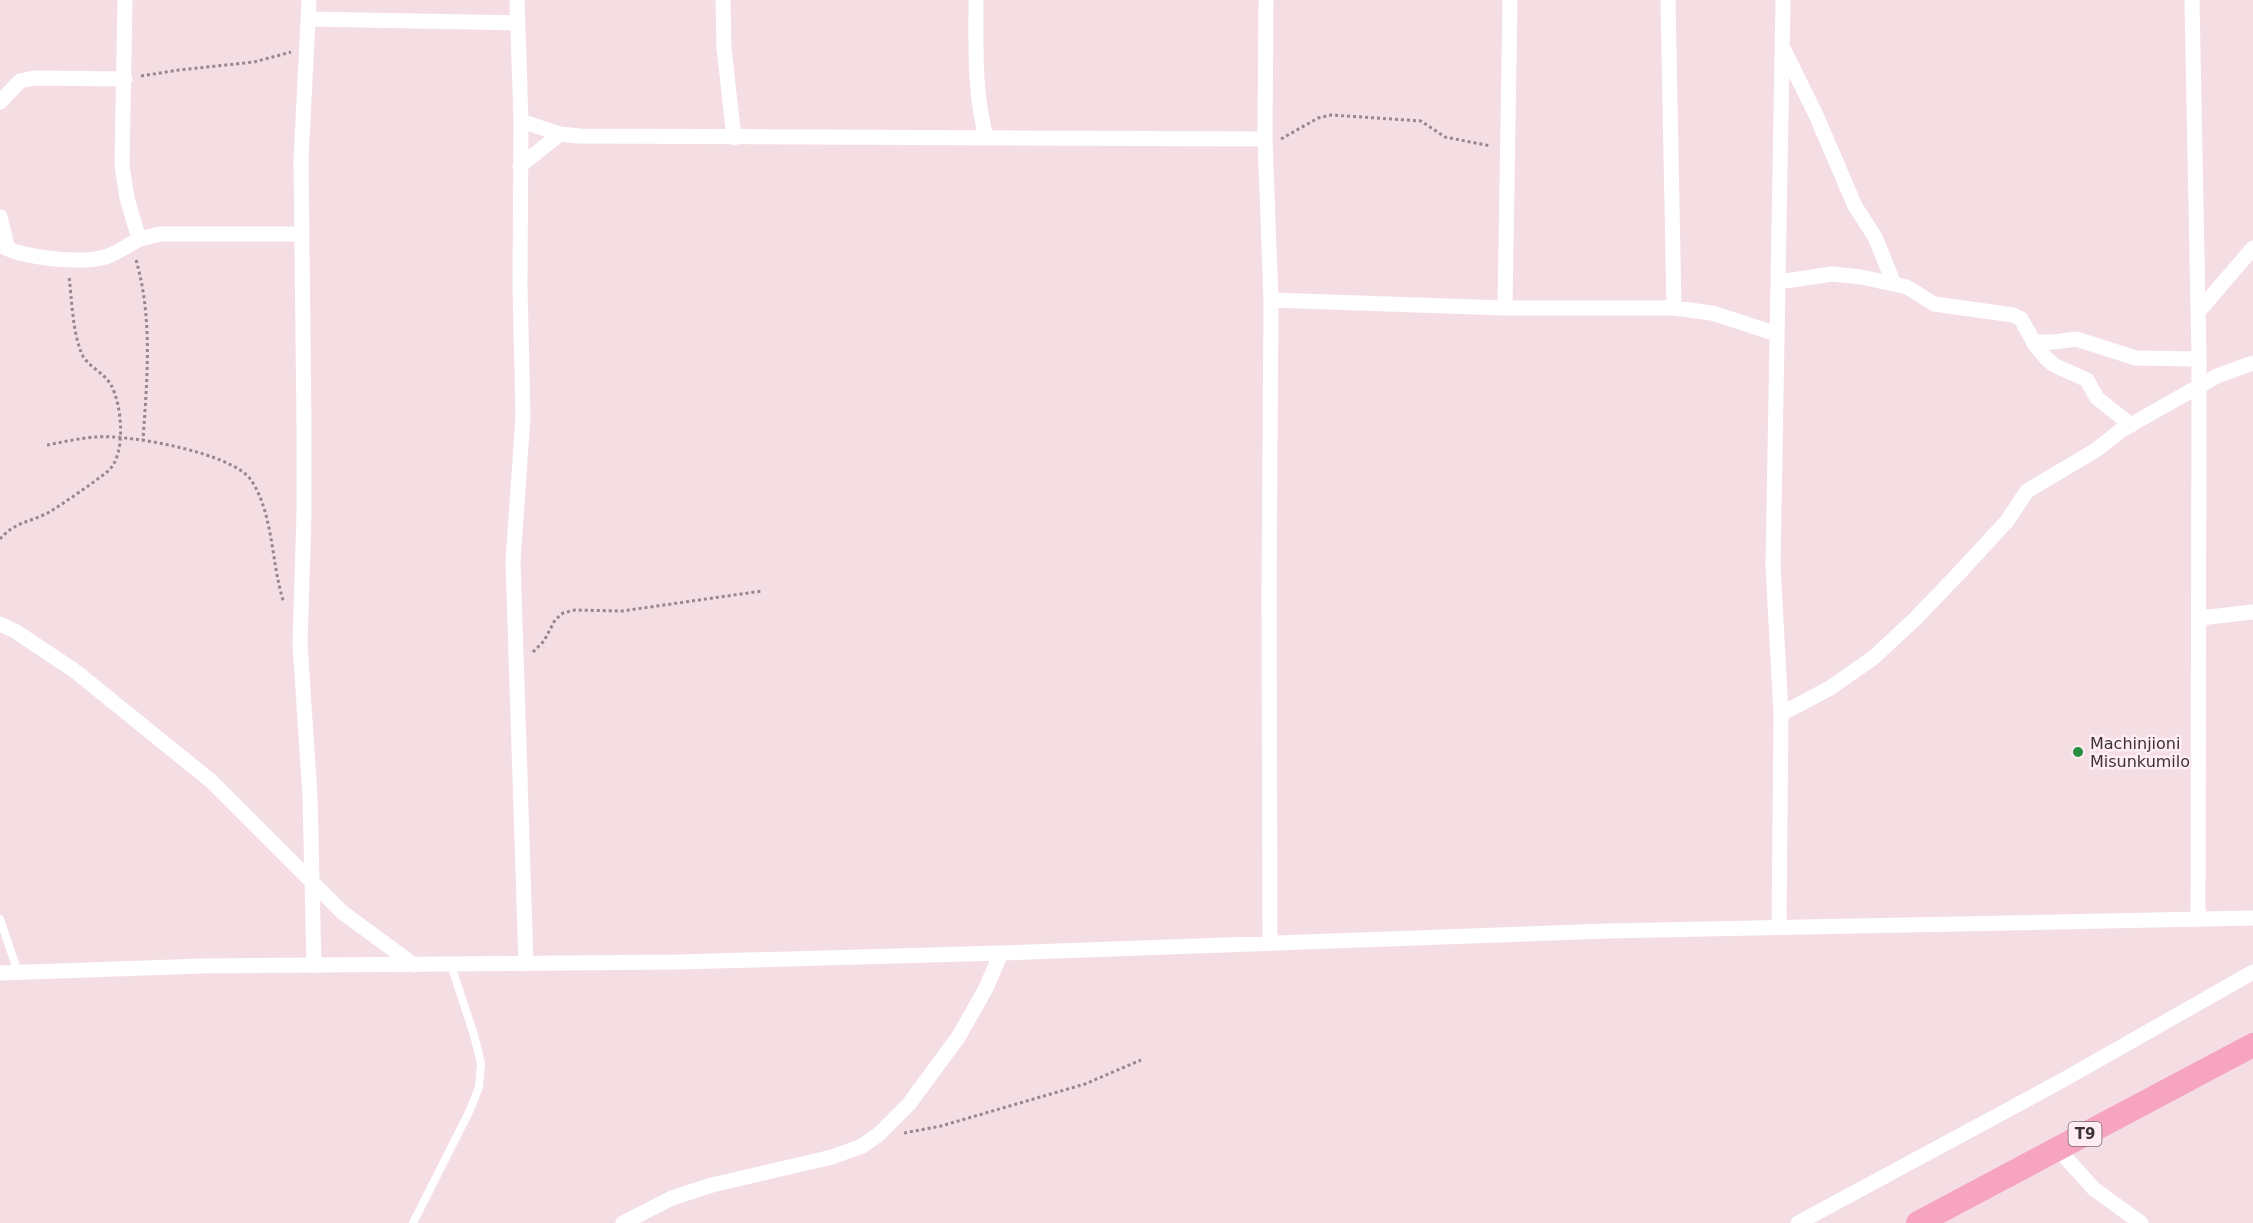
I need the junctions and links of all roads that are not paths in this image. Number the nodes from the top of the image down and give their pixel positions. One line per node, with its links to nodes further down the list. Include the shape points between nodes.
1 (125, 0): 14 (street)
2 (309, 0): 11 (street)
3 (517, 0): 12 (street)
4 (723, 0): 19 (street)
5 (976, 0): 18 (street, via 979,112)
6 (1266, 0): 20 (street)
7 (1510, 0): 30 (street)
8 (1668, 0): 31 (street)
9 (1783, 0): 13 (street)
10 (2192, 0): 32 (street)
11 (309, 19): 12 (street); 23 (street, via 301,160)
12 (518, 23): 16 (street)
13 (1782, 45): 27 (street); 28 (street)
14 (124, 79): 15 (street, via 34,78 20,81); 24 (street, via 122,165)
15 (0, 102)
16 (521, 121): 17 (street); 21 (street)
17 (560, 134): 19 (street); 21 (street)
18 (986, 137): 19 (street); 20 (street)
19 (734, 138)
20 (1265, 143): 29 (street)
21 (520, 166): 50 (street, via 523,417 513,561)
22 (0, 217): 25 (street)
23 (302, 234): 24 (street, via 160,234); 43 (street, via 304,514 300,644)
24 (136, 242): 25 (street, via 102,258 45,258)
25 (4, 247)
26 (2253, 248): 32 (street)
27 (1778, 282): 28 (street, via 1832,274); 33 (street)
28 (1894, 284): 34 (street, via 1907,287 1934,304 2013,315 2021,320)
29 (1271, 300): 30 (street); 48 (street)
30 (1505, 308): 31 (street)
31 (1674, 308): 33 (street, via 1712,313)
32 (2198, 312): 35 (street)
33 (1777, 334): 42 (street, via 1773,566)
34 (2033, 342): 35 (street, via 2076,339 2136,358); 38 (street, via 2054,365 2087,380 2097,398)
35 (2199, 359): 37 (street)
36 (2253, 363): 37 (street, via 2217,376)
37 (2199, 388): 38 (street); 40 (street)
38 (2131, 425): 42 (street, via 2027,491 2007,521 1961,571 1873,658 1830,688)
39 (2253, 612): 40 (street)
40 (2200, 618): 46 (street)
41 (0, 624): 43 (street, via 75,671 211,781)
42 (1781, 714): 47 (street)
43 (312, 882): 51 (street, via 342,912); 53 (street)
44 (2253, 918): 46 (street)
45 (0, 919): 54 (lane)
46 (2198, 920): 47 (street)
47 (1779, 927): 48 (street)
48 (1270, 943): 49 (street)
49 (1001, 953): 50 (street); 60 (street, via 959,1036 909,1104 879,1134 862,1146 832,1157 759,1172 672,1198)
50 (526, 964): 52 (street)
51 (414, 965): 52 (street); 53 (street)
52 (451, 965): 59 (lane, via 481,1063 479,1087)
53 (314, 966): 54 (street)
54 (18, 972): 56 (street)
55 (2253, 972): 61 (street)
56 (0, 973)
57 (2253, 1045): 58 (highway, T9)
58 (2058, 1149): 62 (highway, T9); 63 (street, via 2094,1190)
59 (413, 1223)
60 (623, 1223)
61 (1798, 1223)
62 (1918, 1223)
63 (2141, 1223)

